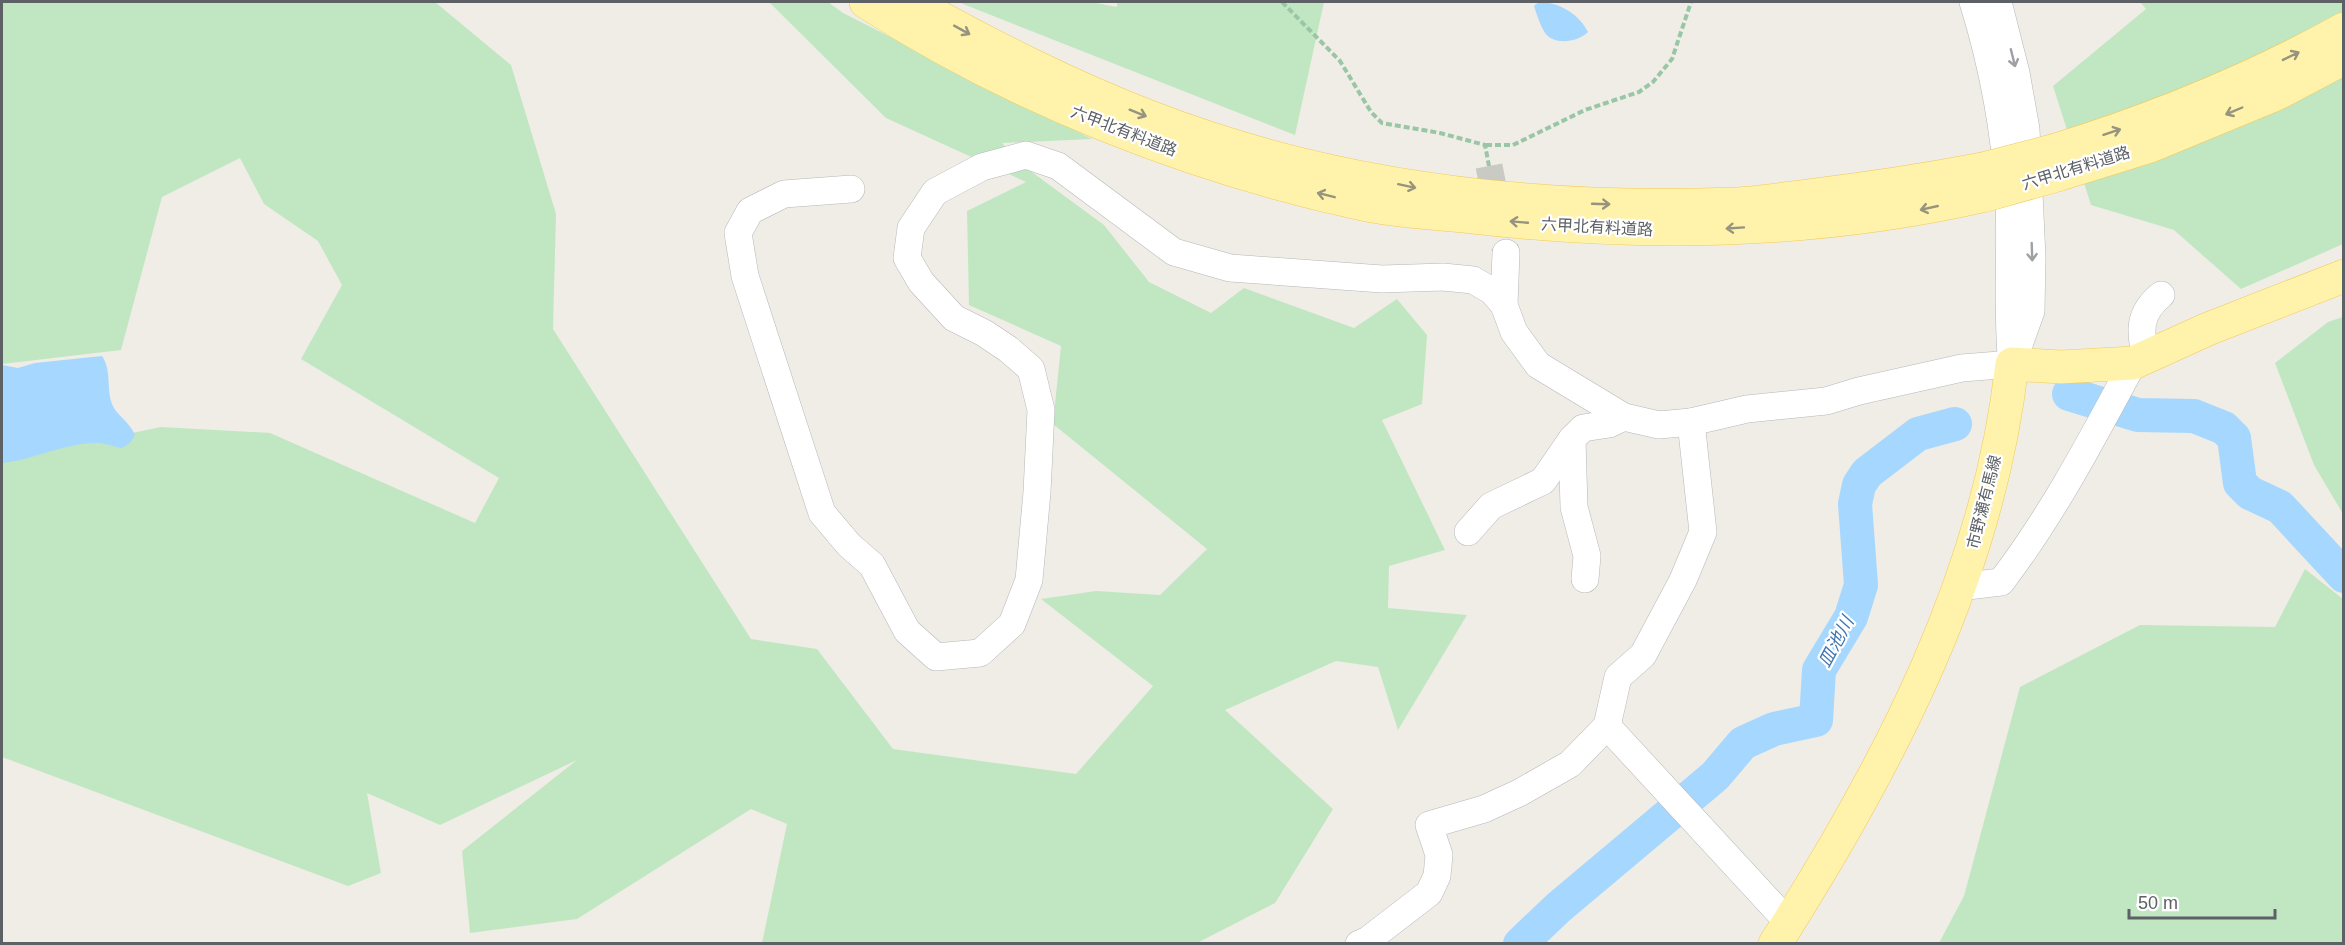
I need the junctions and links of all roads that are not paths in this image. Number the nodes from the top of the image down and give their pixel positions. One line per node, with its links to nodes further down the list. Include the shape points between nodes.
1 (866, 2): 8 (main road, 六甲北有料道路, one-way to 1, via 1916,211 1718,230 1628,231 1365,205 1248,175 1063,107 921,37)
2 (911, 2): 8 (main road, 六甲北有料道路, one-way to 8, via 998,49 1155,120 1288,161 1426,189 1566,203 1737,204 1914,183)
3 (1973, 2): 15 (street, via 1996,87 2003,134)
4 (1998, 2): 15 (street, one-way to 15, via 2026,129 2032,257 2031,311)
5 (2343, 29): 7 (main road, 六甲北有料道路, one-way to 5, via 2206,97)
6 (2343, 58): 7 (main road, 六甲北有料道路, one-way to 7, via 2276,94 2150,146)
7 (2057, 162): 8 (main road, 六甲北有料道路, bridge)
8 (1984, 182)
9 (851, 189): 13 (street, via 784,194 750,211 738,233 745,276 822,513 872,565 907,631 936,657 980,653 1012,624 1029,580 1041,410 1031,369 1000,344 954,318 921,282 907,258 911,228 935,192 982,167 1026,155 1058,166 1174,252 1230,268 1382,279 1473,280)
10 (1506, 253): 13 (street)
11 (2343, 276): 14 (main road)
12 (2161, 295): 14 (street, via 2148,306 2141,321)
13 (1504, 304): 16 (street, via 1514,332 1538,365)
14 (2139, 360): 15 (main road, via 2061,367); 21 (street, via 2067,486 2001,582)
15 (2012, 364): 17 (street, via 1962,368 1826,401 1748,409); 21 (main road, 市野瀬有馬線, via 2004,420 1976,539)
16 (1624, 417): 17 (street, via 1659,425); 18 (street, via 1582,428)
17 (1691, 422): 22 (street, via 1703,532 1683,580 1643,655 1618,677)
18 (1572, 439): 19 (street, via 1543,481 1491,506); 20 (street, via 1574,507 1587,556)
19 (1468, 532)
20 (1585, 579)
21 (1959, 587): 23 (main road, 市野瀬有馬線, via 1919,691 1892,744)
22 (1607, 726): 23 (street); 24 (street, via 1570,764 1519,793 1484,809 1429,825 1439,855 1437,876 1429,893)
23 (1781, 933)
24 (1359, 944)

